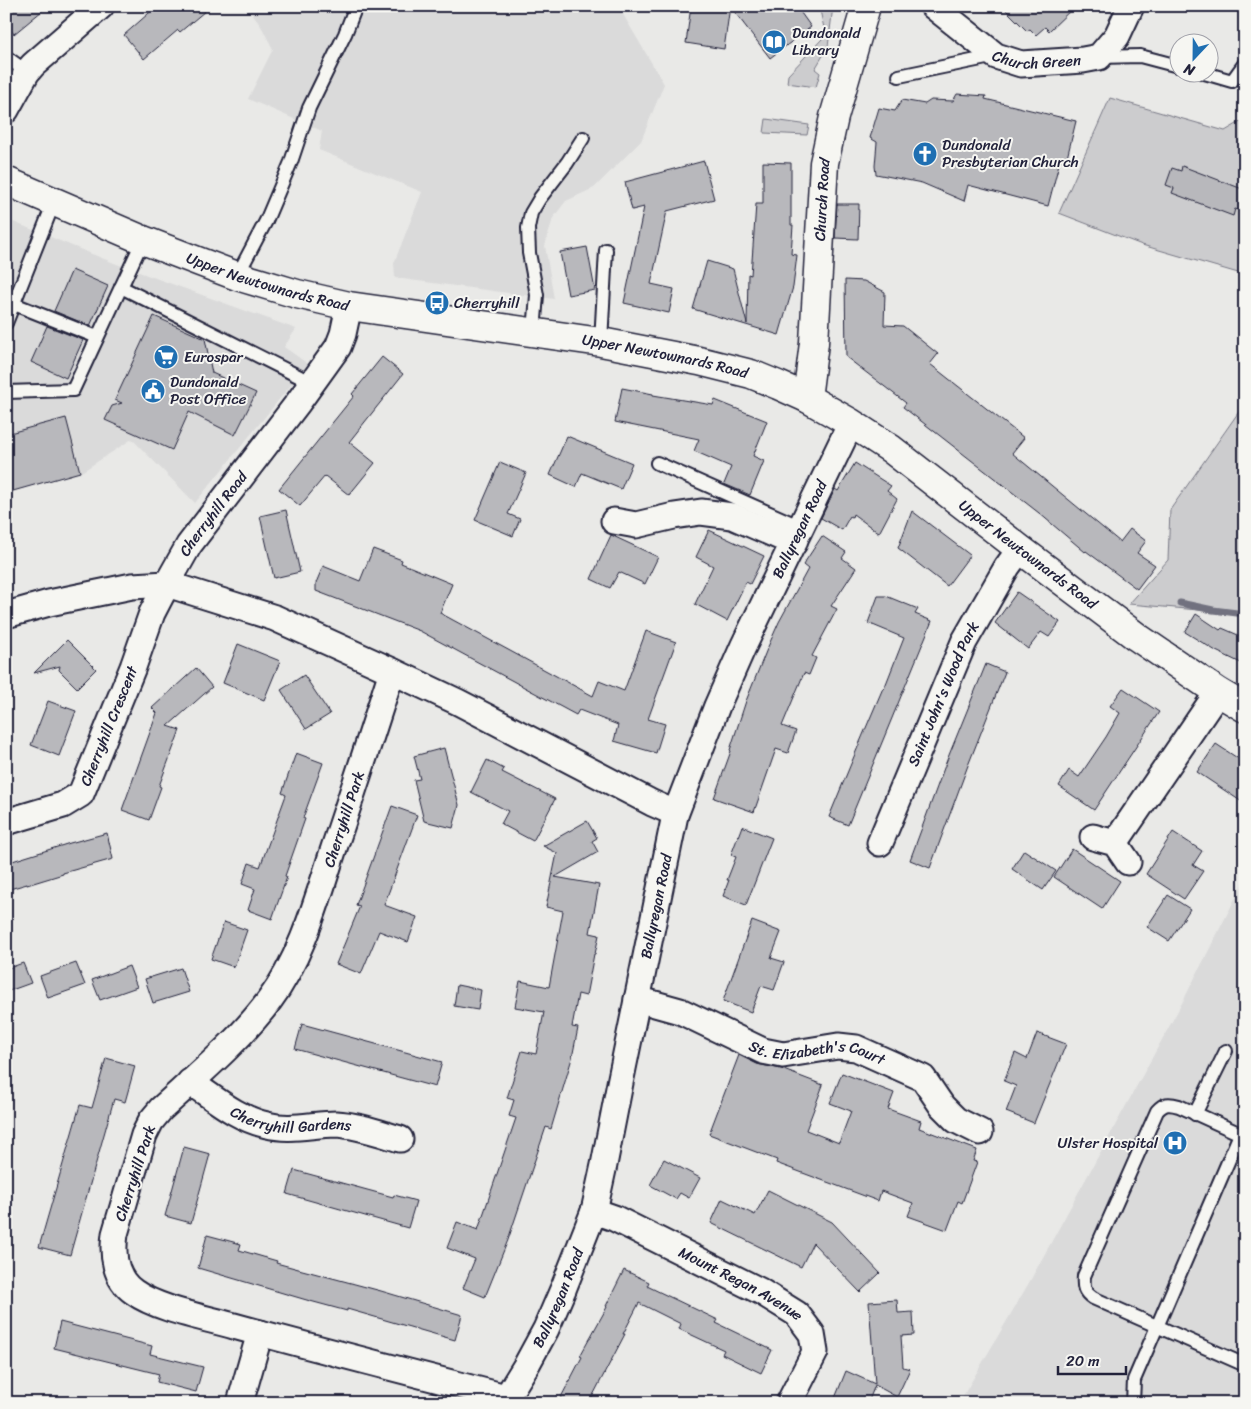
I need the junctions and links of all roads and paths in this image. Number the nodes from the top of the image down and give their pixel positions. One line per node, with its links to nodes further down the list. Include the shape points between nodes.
1 (101, 6): 11 (street)
2 (356, 6): 20 (lane, via 309,108 266,221)
3 (866, 6): 30 (main road, Church Road, via 824,163 814,343)
4 (933, 6): 6 (street, Church Green)
5 (1131, 6): 8 (street, Church Green, via 1117,36)
6 (996, 56): 8 (street, Church Green, via 1021,64); 12 (lane)
7 (6, 57): 11 (lane)
8 (1099, 57): 9 (lane, via 1140,56)
9 (1168, 63)
10 (1245, 63): 13 (lane, via 1232,81)
11 (27, 72): 14 (street)
12 (899, 76)
13 (1218, 77)
14 (6, 110)
15 (583, 138): 25 (lane, via 531,213 528,228 537,295)
16 (6, 181): 17 (main road, Upper Newtownards Road)
17 (54, 202): 18 (main road, Upper Newtownards Road); 22 (lane)
18 (143, 240): 20 (main road, Upper Newtownards Road); 21 (lane)
19 (606, 250): 27 (lane)
20 (237, 276): 23 (main road, Upper Newtownards Road)
21 (121, 286): 26 (lane); 28 (lane)
22 (14, 304): 24 (lane); 26 (lane)
23 (349, 306): 25 (main road, Upper Newtownards Road); 28 (street, Cherryhill Road, via 338,347)
24 (6, 323)
25 (534, 332): 27 (main road, Upper Newtownards Road)
26 (97, 337): 29 (lane, via 72,390)
27 (601, 342): 30 (main road, Upper Newtownards Road, via 738,370)
28 (312, 383): 36 (street, Cherryhill Road, via 189,545)
29 (6, 392)
30 (807, 398): 31 (main road, Upper Newtownards Road)
31 (851, 423): 34 (street, Ballyregan Road); 35 (main road, Upper Newtownards Road, via 902,457)
32 (657, 463): 34 (lane)
33 (614, 521): 34 (street, via 636,525 701,512 732,516)
34 (797, 535): 41 (street, Ballyregan Road, via 717,706)
35 (1020, 550): 39 (main road, Upper Newtownards Road); 43 (street, Saint John's Wood Park, via 964,642)
36 (167, 584): 37 (street, via 123,588); 38 (street, via 275,618); 42 (street, Cherryhill Crescent, via 152,613 81,794 63,805)
37 (6, 615)
38 (392, 671): 41 (street); 47 (street, Cherryhill Park, via 318,897 287,973 245,1029)
39 (1218, 692): 40 (main road, Upper Newtownards Road); 44 (street)
40 (1245, 708)
41 (676, 815): 45 (street, Ballyregan Road)
42 (6, 822)
43 (880, 843)
44 (1112, 847)
45 (638, 999): 49 (street, St. Elizabeth's Court, via 680,1011 763,1051 783,1055 838,1046 856,1048 923,1078 956,1120); 52 (street, Ballyregan Road)
46 (1226, 1050): 48 (lane)
47 (190, 1082): 51 (street, Cherryhill Gardens, via 245,1118 267,1125 288,1128 337,1124); 54 (street, Cherryhill Park, via 161,1109 144,1135 115,1234 116,1266 122,1280 133,1292 150,1301)
48 (1195, 1114): 50 (lane); 53 (lane, via 1169,1103 1157,1111 1084,1276 1083,1286 1093,1298)
49 (980, 1132)
50 (1243, 1135): 53 (lane)
51 (400, 1139)
52 (594, 1211): 56 (street, Ballyregan Road, via 546,1329); 58 (street, Mount Regan Avenue, via 760,1291 797,1314 812,1334 814,1352)
53 (1157, 1327): 55 (lane); 59 (lane, via 1134,1380)
54 (260, 1333): 56 (street, Cherryhill Park); 57 (street)
55 (1245, 1365)
56 (505, 1400)
57 (240, 1403)
58 (789, 1403)
59 (1133, 1403)

